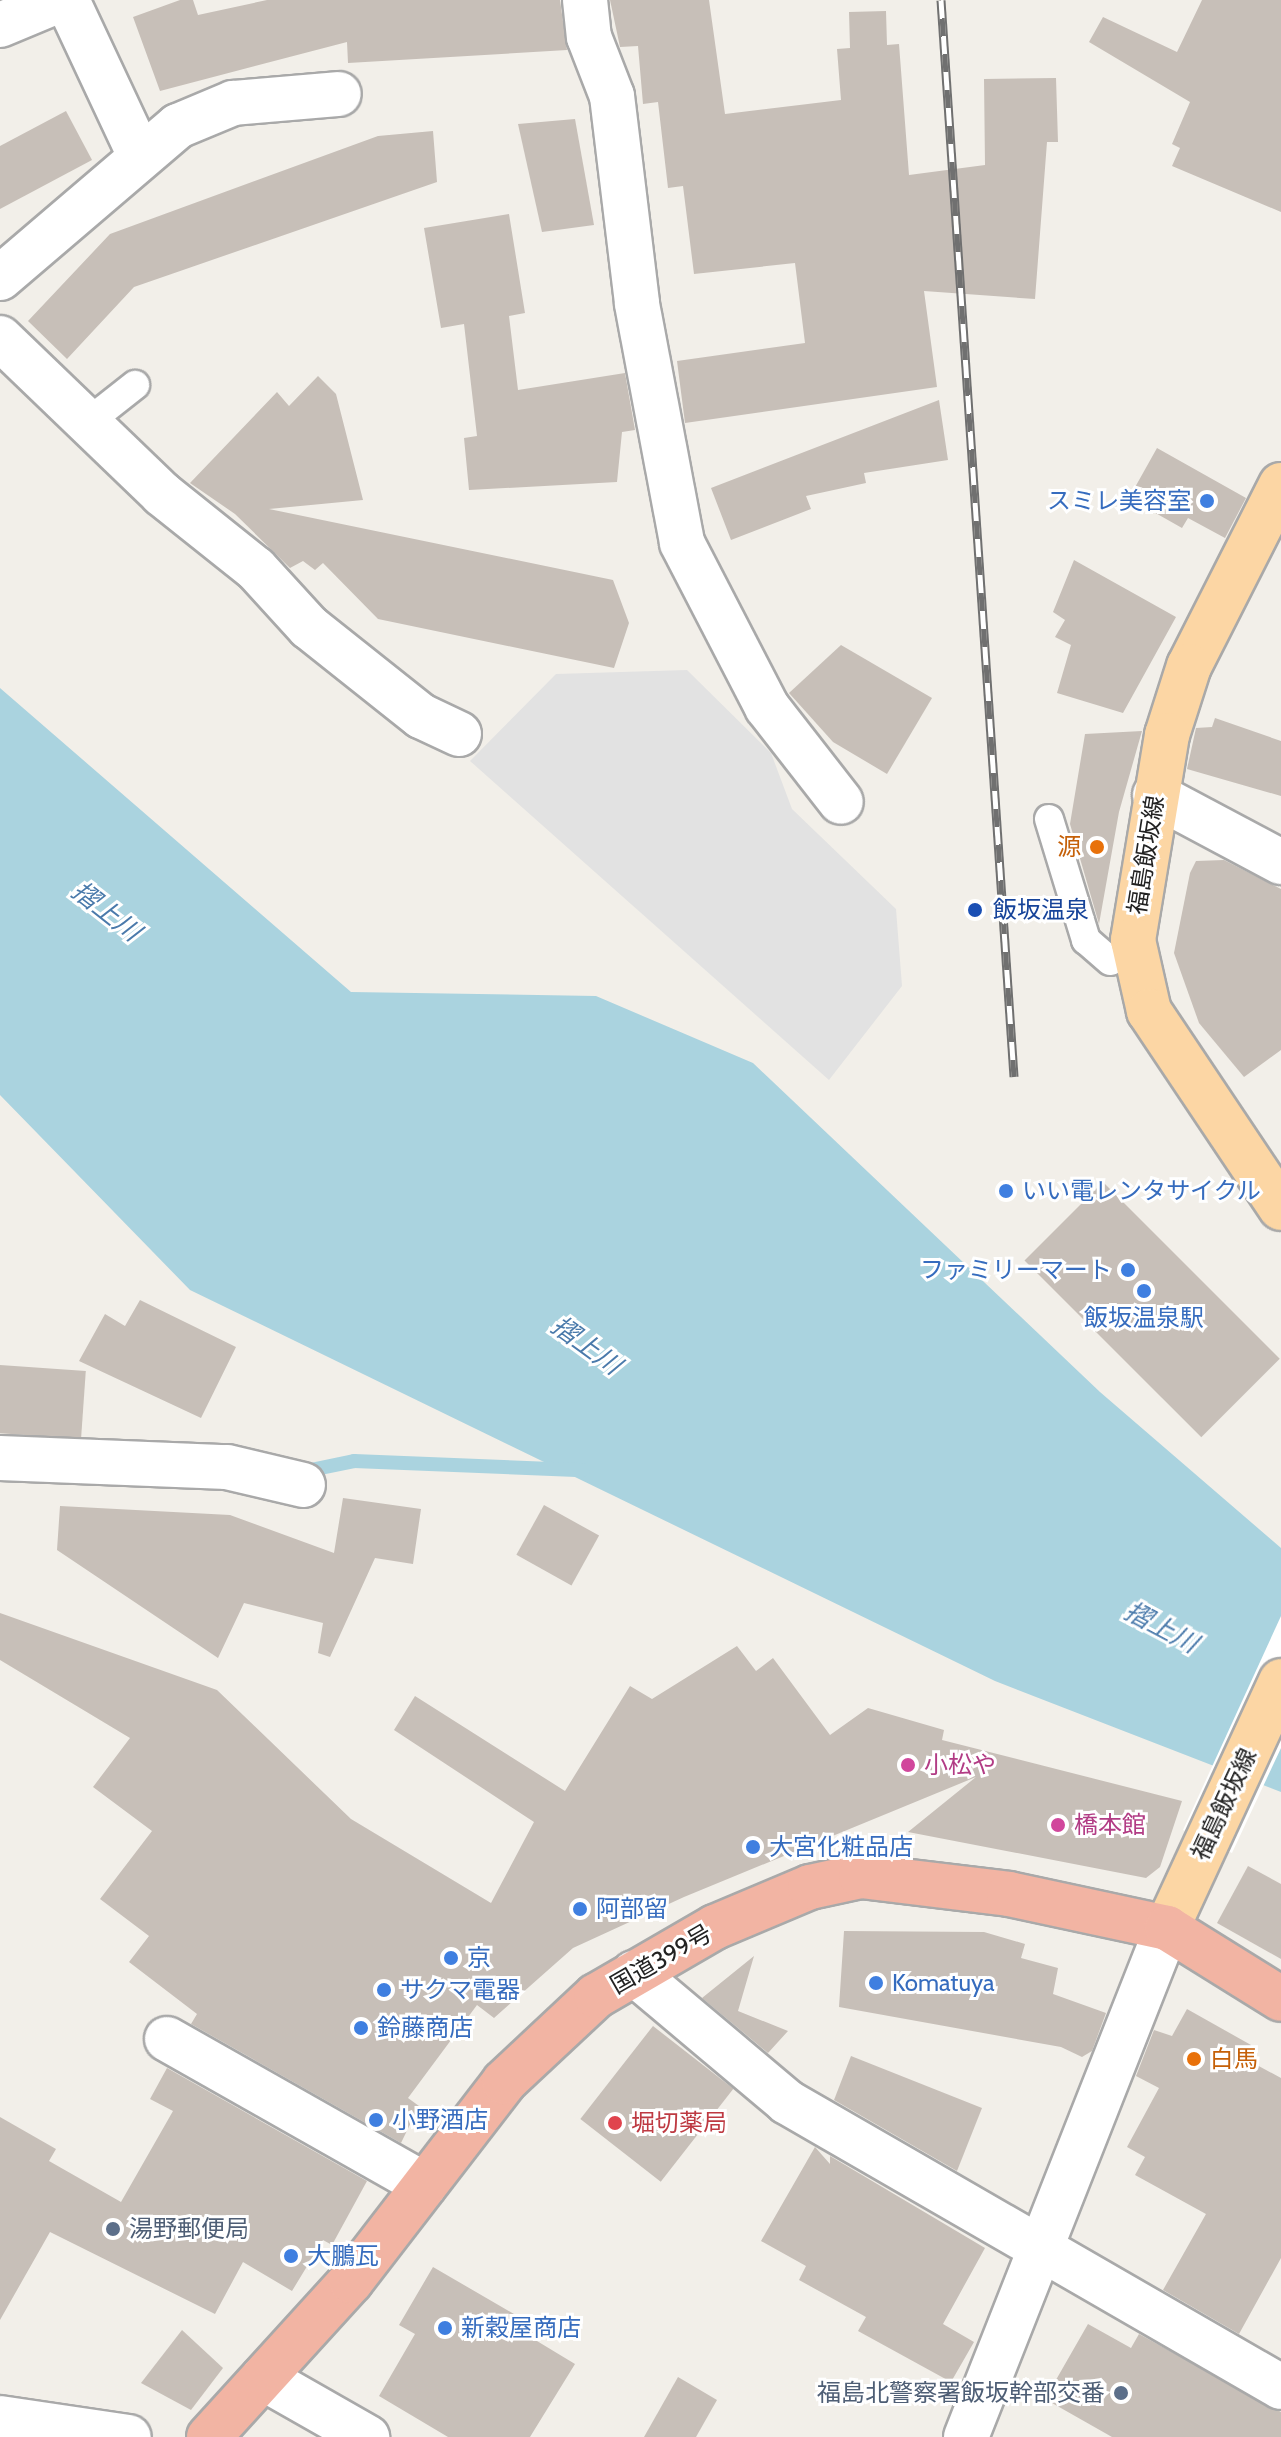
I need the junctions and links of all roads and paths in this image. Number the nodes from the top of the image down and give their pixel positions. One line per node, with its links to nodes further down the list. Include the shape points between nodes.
1 (60, 0): 4 (street)
2 (67, 0): 6 (street)
3 (585, 0): 14 (street, via 589,37 612,96 637,304 682,543 767,707)
4 (0, 25)
5 (339, 94): 6 (street, via 233,103 178,126)
6 (140, 156): 7 (street)
7 (0, 278)
8 (0, 338): 10 (street)
9 (135, 385): 10 (lane)
10 (88, 422): 12 (street, via 256,569 309,627 421,716)
11 (1281, 485): 13 (main road, 福島飯坂線, via 1189,666)
12 (459, 734)
13 (1155, 795): 16 (street); 18 (main road, 福島飯坂線, via 1135,915 1139,987 1187,1077)
14 (841, 802)
15 (1049, 819): 17 (lane, via 1086,940)
16 (1281, 862)
17 (1110, 961)
18 (1281, 1208)
19 (0, 1458): 20 (street, via 227,1467)
20 (303, 1485)
21 (1281, 1681): 22 (main road, 福島飯坂線)
22 (1167, 1928): 23 (highway, 国道399号, via 1009,1894 861,1876 810,1887 715,1927); 24 (highway, 国道399号); 27 (street)
23 (634, 1973): 26 (highway, 国道399号, via 596,1996 504,2082); 27 (street, via 787,2102)
24 (1281, 1999)
25 (167, 2039): 26 (street)
26 (425, 2185): 28 (highway, 国道399号)
27 (1038, 2248): 29 (street); 35 (street)
28 (263, 2378): 33 (highway, 国道399号); 34 (street)
29 (1281, 2387)
30 (0, 2389): 31 (street)
31 (15, 2420): 32 (street)
32 (129, 2437)
33 (209, 2437)
34 (367, 2437)
35 (966, 2437)

